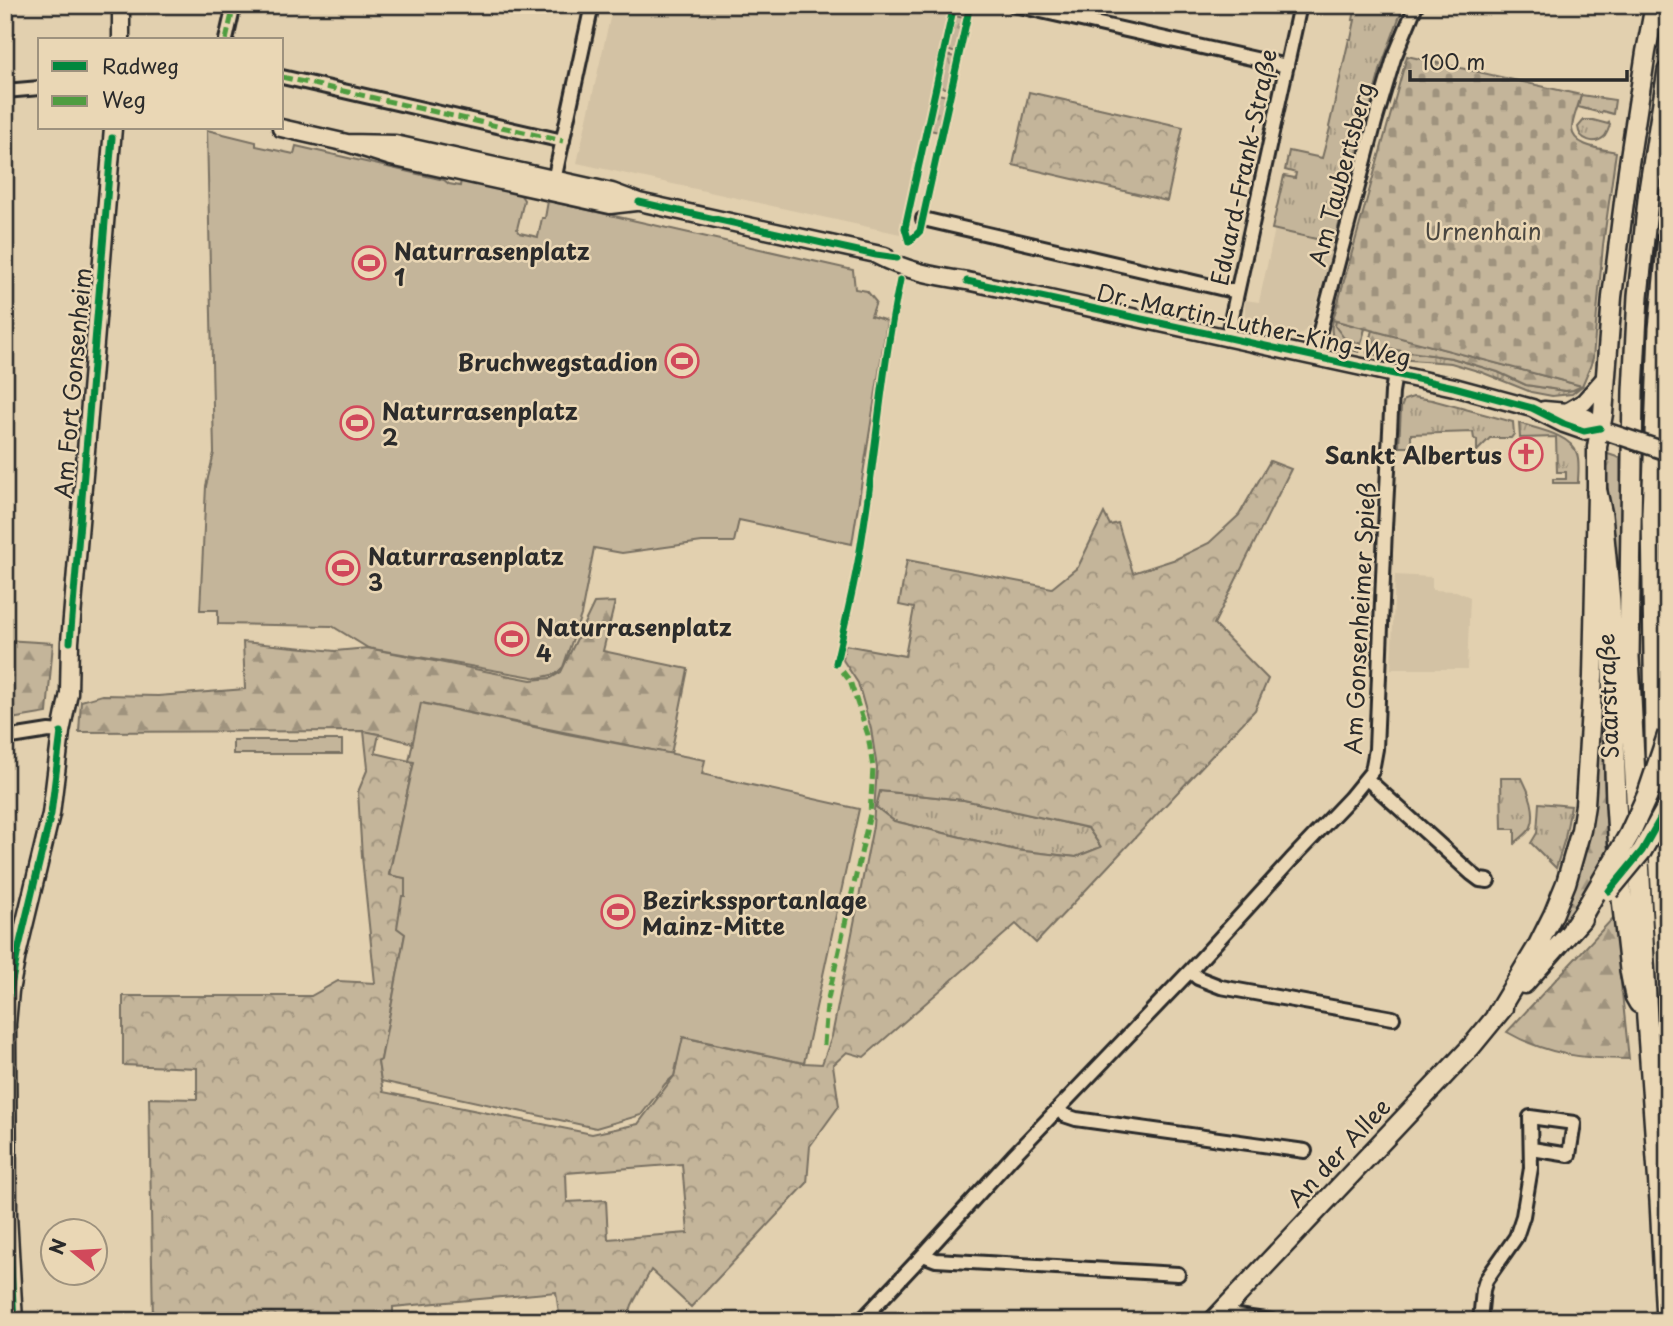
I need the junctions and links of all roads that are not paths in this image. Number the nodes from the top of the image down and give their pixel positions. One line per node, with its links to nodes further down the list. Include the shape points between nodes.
1 (121, 5): 8 (street)
2 (234, 5): 9 (street)
3 (592, 5): 17 (street)
4 (1014, 5): 10 (street)
5 (1300, 5): 10 (street, Eduard-Frank-Straße)
6 (1416, 5): 23 (street, Am Taubertsberg, via 1394,58)
7 (1655, 5): 25 (main road, via 1628,170)
8 (121, 38)
9 (226, 38)
10 (1287, 65): 21 (street, Eduard-Frank-Straße)
11 (1668, 71): 44 (highway, Saarstraße, via 1649,190 1632,405 1629,657)
12 (284, 77): 17 (street)
13 (38, 89): 14 (street)
14 (5, 91)
15 (284, 129): 18 (street, Dr.-Martin-Luther-King-Weg, via 347,143 395,144 443,153)
16 (113, 130): 33 (street, Am Fort Gonsenheim, via 69,693)
17 (563, 141): 18 (street)
18 (553, 186): 22 (street, Dr.-Martin-Luther-King-Weg, via 612,192 639,202 905,259 967,281)
19 (923, 219): 21 (street, Dr.-Martin-Luther-King-Weg)
20 (1668, 238): 26 (highway, Saarstraße)
21 (1237, 292): 22 (street, Eduard-Frank-Straße)
22 (1227, 339): 23 (street, Dr.-Martin-Luther-King-Weg)
23 (1313, 357): 24 (street, Dr.-Martin-Luther-King-Weg)
24 (1395, 374): 27 (street, Dr.-Martin-Luther-King-Weg); 36 (street, Am Gonsenheimer Spieß, via 1376,749)
25 (1606, 377): 28 (street, via 1584,402); 29 (main road)
26 (1656, 403): 31 (highway); 41 (highway, Saarstraße, via 1652,513 1656,802)
27 (1532, 408): 28 (street, Dr.-Martin-Luther-King-Weg); 29 (street, Dr.-Martin-Luther-King-Weg, via 1584,431)
28 (1567, 412): 29 (street, Dr.-Martin-Luther-King-Weg)
29 (1604, 430): 30 (street, bridge); 32 (main road, via 1597,447)
30 (1668, 452)
31 (1668, 468)
32 (1597, 492): 42 (main road, via 1585,805 1566,883 1553,915); 44 (highway, via 1610,601 1622,899 1635,996)
33 (61, 732): 35 (street); 51 (street, Am Fort Gonsenheim, via 51,814 17,955 7,1024 8,1215)
34 (1668, 734): 39 (highway, bridge, via 1629,835)
35 (5, 738)
36 (1367, 779): 38 (street, Am Gonsenheimer Spieß, via 1472,874); 40 (street, Am Gonsenheimer Spieß)
37 (1668, 805): 39 (main road, bridge, via 1633,864)
38 (1488, 881)
39 (1580, 919): 42 (main road)
40 (1190, 971): 43 (street, via 1221,987); 45 (street, Am Gonsenheimer Spieß)
41 (1668, 1003)
42 (1496, 1015): 50 (main road, An der Allee)
43 (1393, 1018)
44 (1647, 1019): 55 (highway, Saarstraße)
45 (1059, 1110): 47 (street, via 1076,1119); 48 (street, Am Gonsenheimer Spieß)
46 (1532, 1149): 54 (street, via 1521,1226 1486,1280)
47 (1305, 1151)
48 (923, 1255): 49 (street, via 936,1260); 52 (street, Am Gonsenheimer Spieß)
49 (1178, 1274)
50 (1219, 1314): 53 (street)
51 (14, 1321)
52 (861, 1321)
53 (1272, 1321)
54 (1479, 1321)
55 (1666, 1321)

